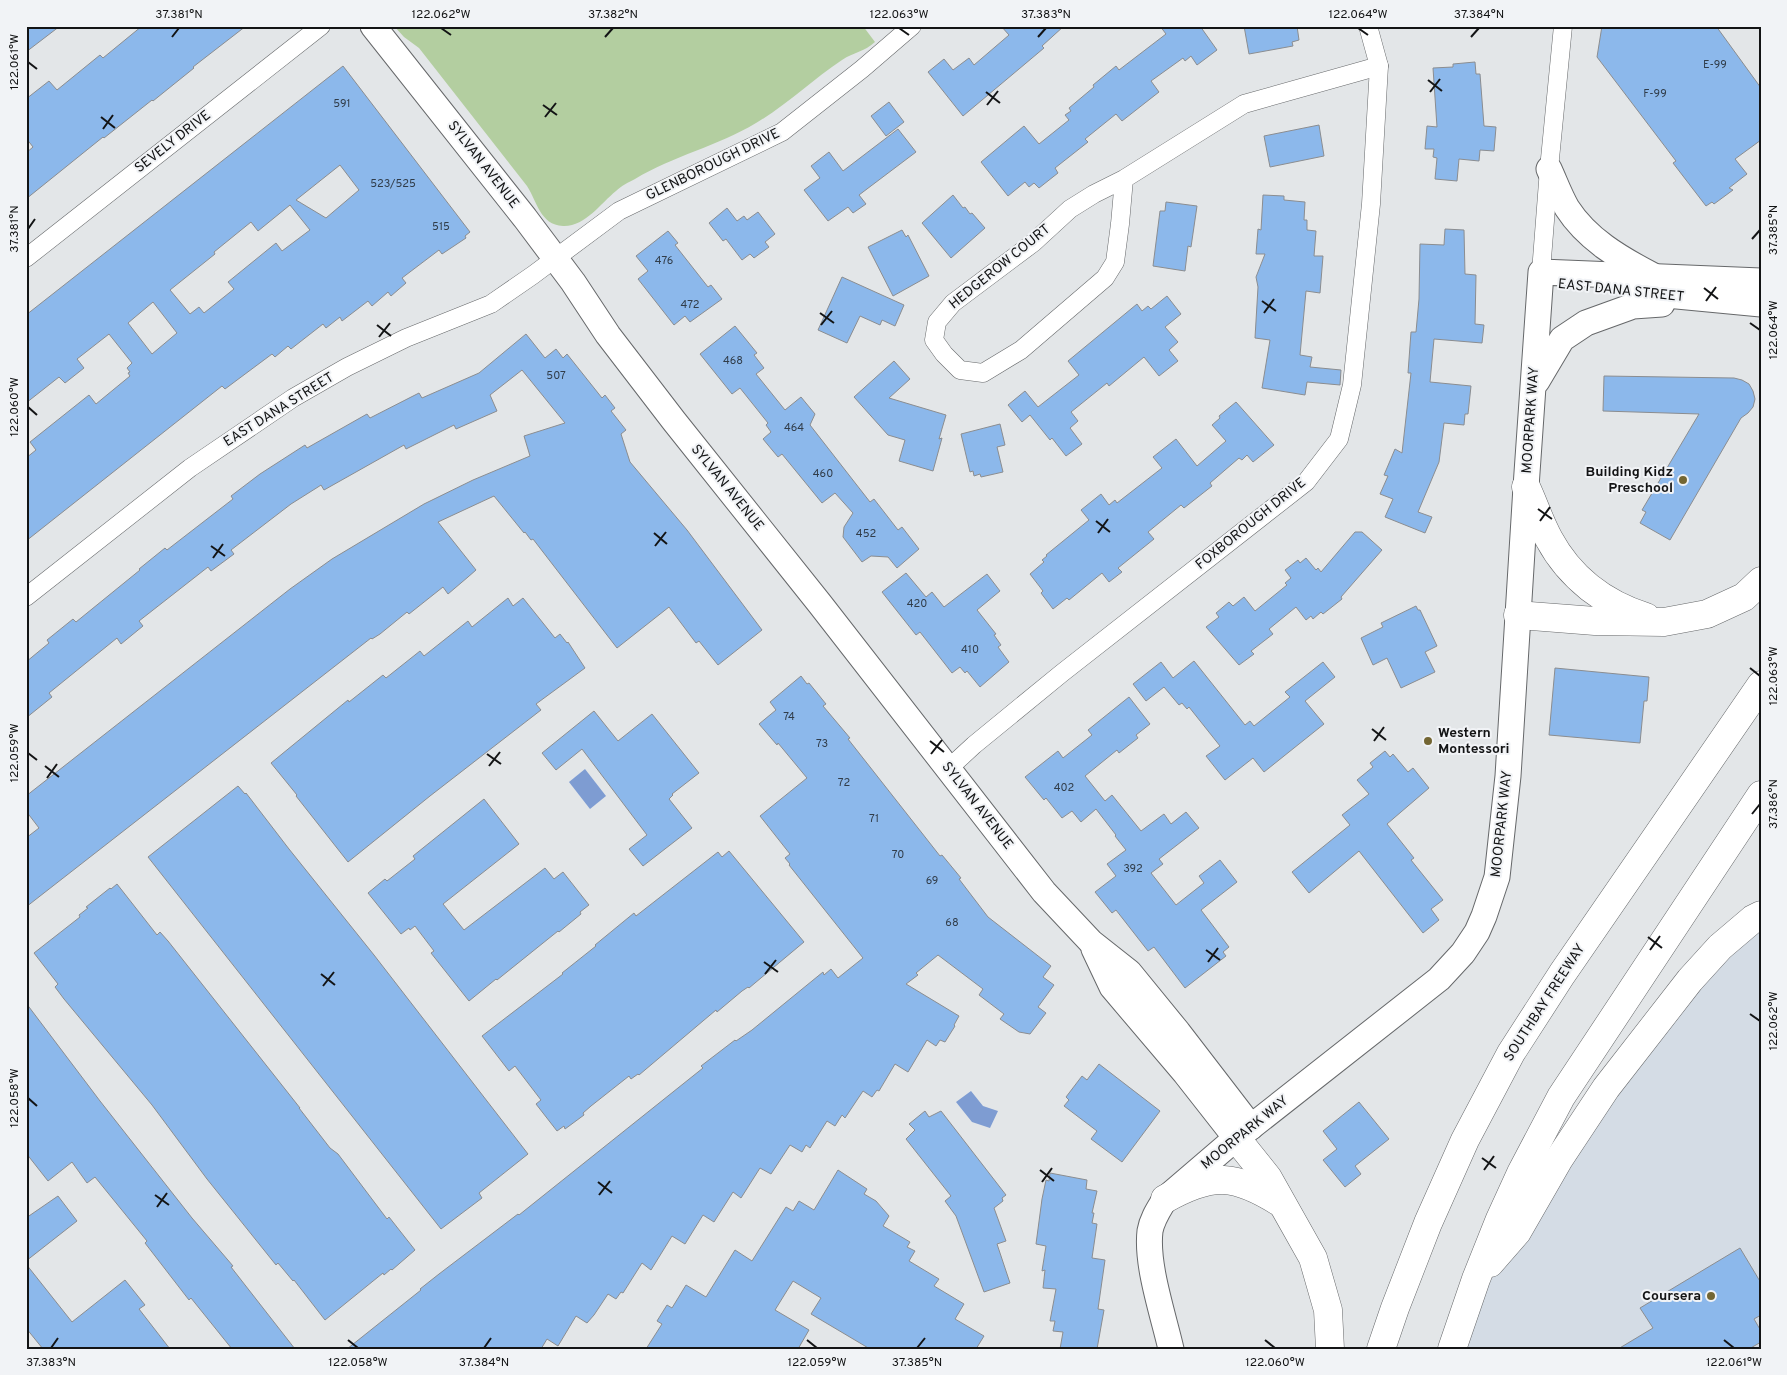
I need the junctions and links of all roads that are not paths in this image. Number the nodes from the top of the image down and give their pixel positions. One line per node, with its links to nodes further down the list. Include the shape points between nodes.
1 (321, 26): 9 (street, SEVELY DRIVE)
2 (373, 26): 10 (street, SYLVAN AVENUE)
3 (912, 26): 10 (street, GLENBOROUGH DRIVE, via 782,132 619,211)
4 (1368, 26): 6 (street, FOXBOROUGH DRIVE)
5 (1562, 26): 7 (street, MOORPARK WAY)
6 (1379, 66): 8 (street, HEDGEROW COURT, via 1244,104); 23 (street, FOXBOROUGH DRIVE, via 1371,204 1352,384 1339,439 1306,482 1062,673)
7 (1549, 169): 11 (street, MOORPARK WAY); 12 (street, via 1566,207 1588,235 1626,262)
8 (1124, 179): 8 (street, HEDGEROW COURT, via 1070,209 953,303 937,322 934,340 960,370 983,373 1021,350 1105,278 1115,262)
9 (26, 258)
10 (555, 259): 19 (street, EAST DANA STREET, via 491,304 406,338 293,398 190,468); 23 (street, SYLVAN AVENUE, via 608,335)
11 (1541, 278): 12 (street, EAST DANA STREET); 14 (street, EAST DANA STREET); 16 (street, MOORPARK WAY)
12 (1656, 278): 13 (street, EAST DANA STREET)
13 (1761, 281)
14 (1710, 300): 15 (street, EAST DANA STREET); 16 (street, via 1633,306 1586,322 1562,339)
15 (1761, 304)
16 (1533, 388): 17 (street, MOORPARK WAY)
17 (1526, 487): 20 (street, MOORPARK WAY); 21 (highway, via 1549,539 1568,566 1594,592 1625,610)
18 (1761, 581): 21 (highway, via 1744,597 1707,614)
19 (26, 597)
20 (1518, 615): 21 (highway); 26 (street, MOORPARK WAY, via 1508,776 1497,878 1481,924 1463,953 1439,979)
21 (1664, 622)
22 (1761, 685): 32 (highway, SOUTHBAY FREEWAY, via 1511,1052 1428,1223)
23 (948, 769): 26 (street, SYLVAN AVENUE, via 1044,892 1091,942 1112,987 1185,1073)
24 (1761, 795): 29 (highway, via 1561,1097 1521,1173)
25 (1761, 915): 29 (highway, via 1752,919 1720,948 1690,980 1606,1088 1559,1159 1517,1232)
26 (1244, 1133): 27 (street, MOORPARK WAY); 28 (highway)
27 (1165, 1199): 28 (highway, via 1185,1188 1217,1179 1246,1184); 30 (street, MOORPARK WAY, via 1150,1230 1150,1251)
28 (1283, 1204): 31 (highway, via 1313,1258 1328,1310)
29 (1476, 1280): 33 (highway)
30 (1171, 1349)
31 (1330, 1349)
32 (1381, 1349)
33 (1452, 1349)

